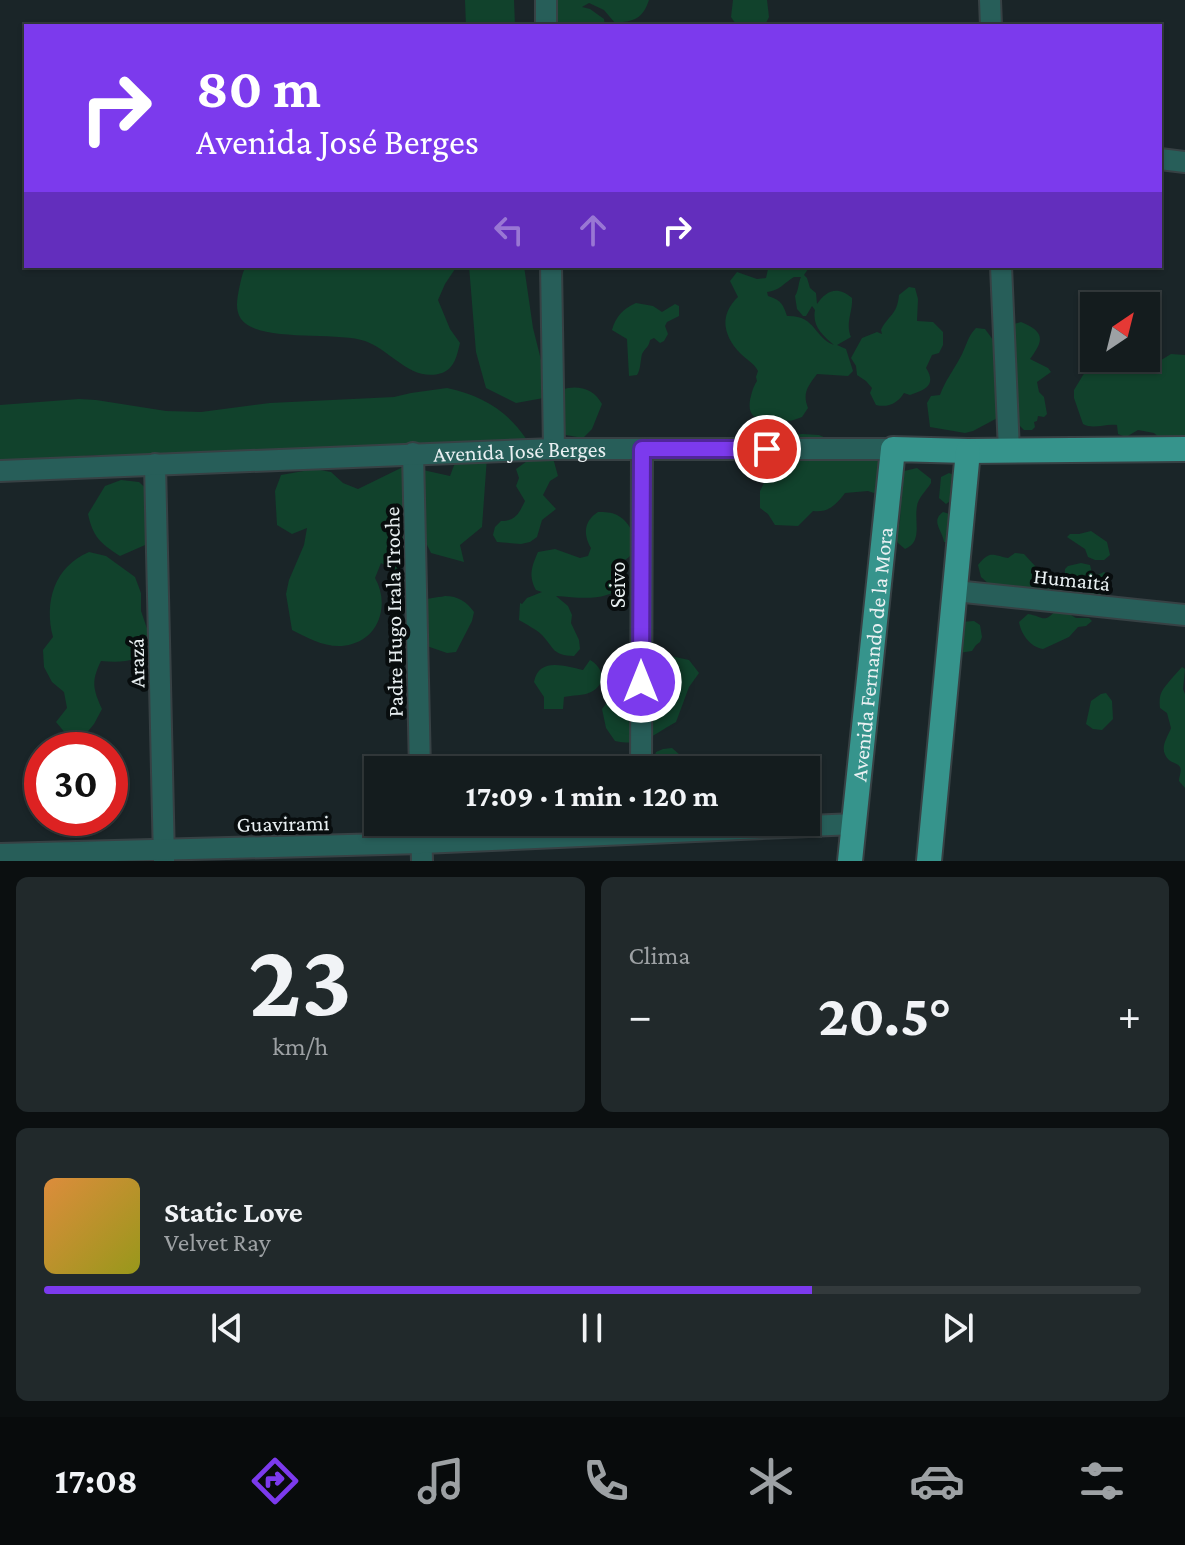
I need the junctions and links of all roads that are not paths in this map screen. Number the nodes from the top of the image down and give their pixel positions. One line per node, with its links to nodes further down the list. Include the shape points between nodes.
1 (546, 0): 3 (street)
2 (990, 0): 4 (street)
3 (546, 24)
4 (991, 24)
5 (1162, 159): 6 (street)
6 (1185, 162)
7 (551, 268): 9 (street)
8 (1001, 268): 14 (street)
9 (554, 449): 10 (street, Avenida José Berges); 15 (street, Avenida José Berges)
10 (642, 449): 11 (street, Avenida José Berges); 21 (street, Seivo)
11 (893, 449): 13 (main road, Avenida José Berges); 22 (main road, Avenida Fernando de la Mora)
12 (1185, 449): 14 (main road, Avenida José Berges)
13 (968, 451): 14 (main road, Avenida José Berges); 18 (main road)
14 (1009, 451)
15 (413, 453): 16 (street, Avenida José Berges); 20 (street, Padre Hugo Irala Troche)
16 (155, 464): 17 (street, Avenida José Berges); 27 (street, Arazá)
17 (0, 471)
18 (955, 591): 19 (street, Humaitá); 29 (main road)
19 (1185, 615)
20 (420, 756)
21 (641, 756)
22 (855, 824): 23 (street, Guavirami); 28 (main road, Avenida Fernando de la Mora)
23 (820, 825)
24 (568, 836): 25 (street, Guavirami)
25 (422, 852): 27 (street, Guavirami)
26 (0, 854): 27 (street, Guavirami)
27 (164, 855)
28 (850, 861)
29 (929, 861)

